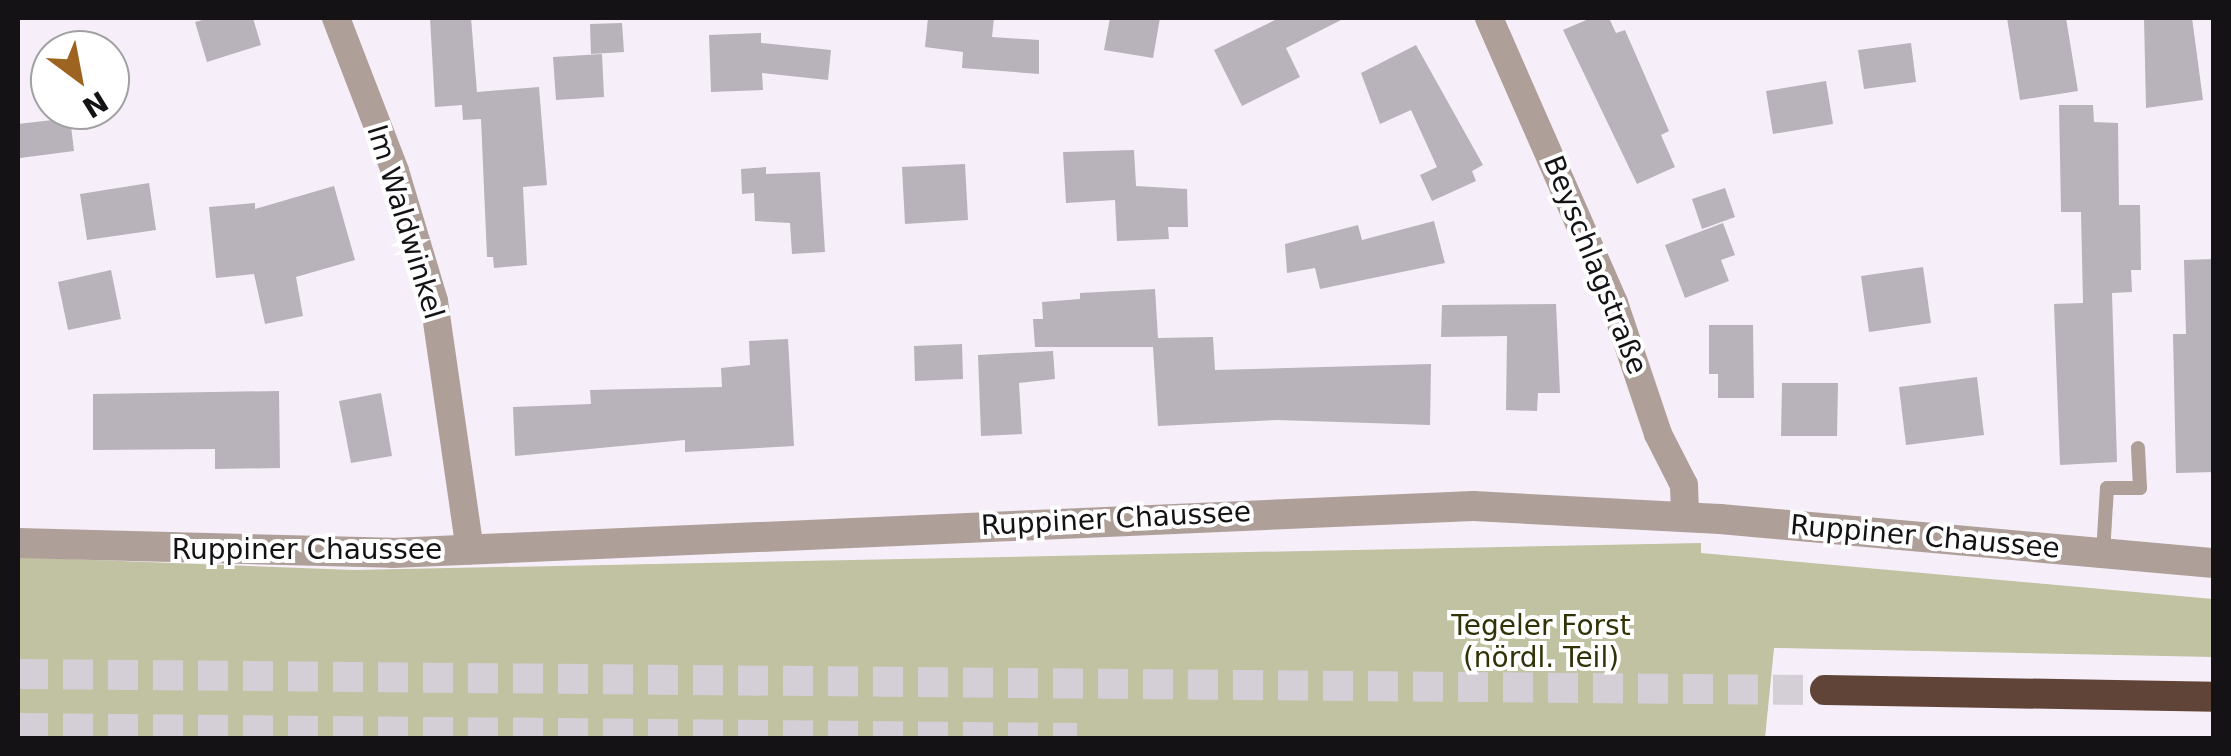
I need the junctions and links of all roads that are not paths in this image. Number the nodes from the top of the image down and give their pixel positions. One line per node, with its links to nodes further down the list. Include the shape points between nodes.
1 (336, 18): 6 (street, Im Waldwinkel, via 396,171 434,301)
2 (1489, 18): 4 (street, Beyschlagstraße, via 1614,302 1658,434 1684,485)
3 (2138, 448): 7 (lane, via 2140,488 2107,488)
4 (1685, 516): 6 (street, Ruppiner Chaussee, via 1407,506); 7 (street, Ruppiner Chaussee)
5 (18, 543): 6 (street, Ruppiner Chaussee)
6 (470, 550)
7 (2103, 554): 8 (street, Ruppiner Chaussee)
8 (2214, 563)
9 (1825, 690): 10 (highway)
10 (2214, 696)

